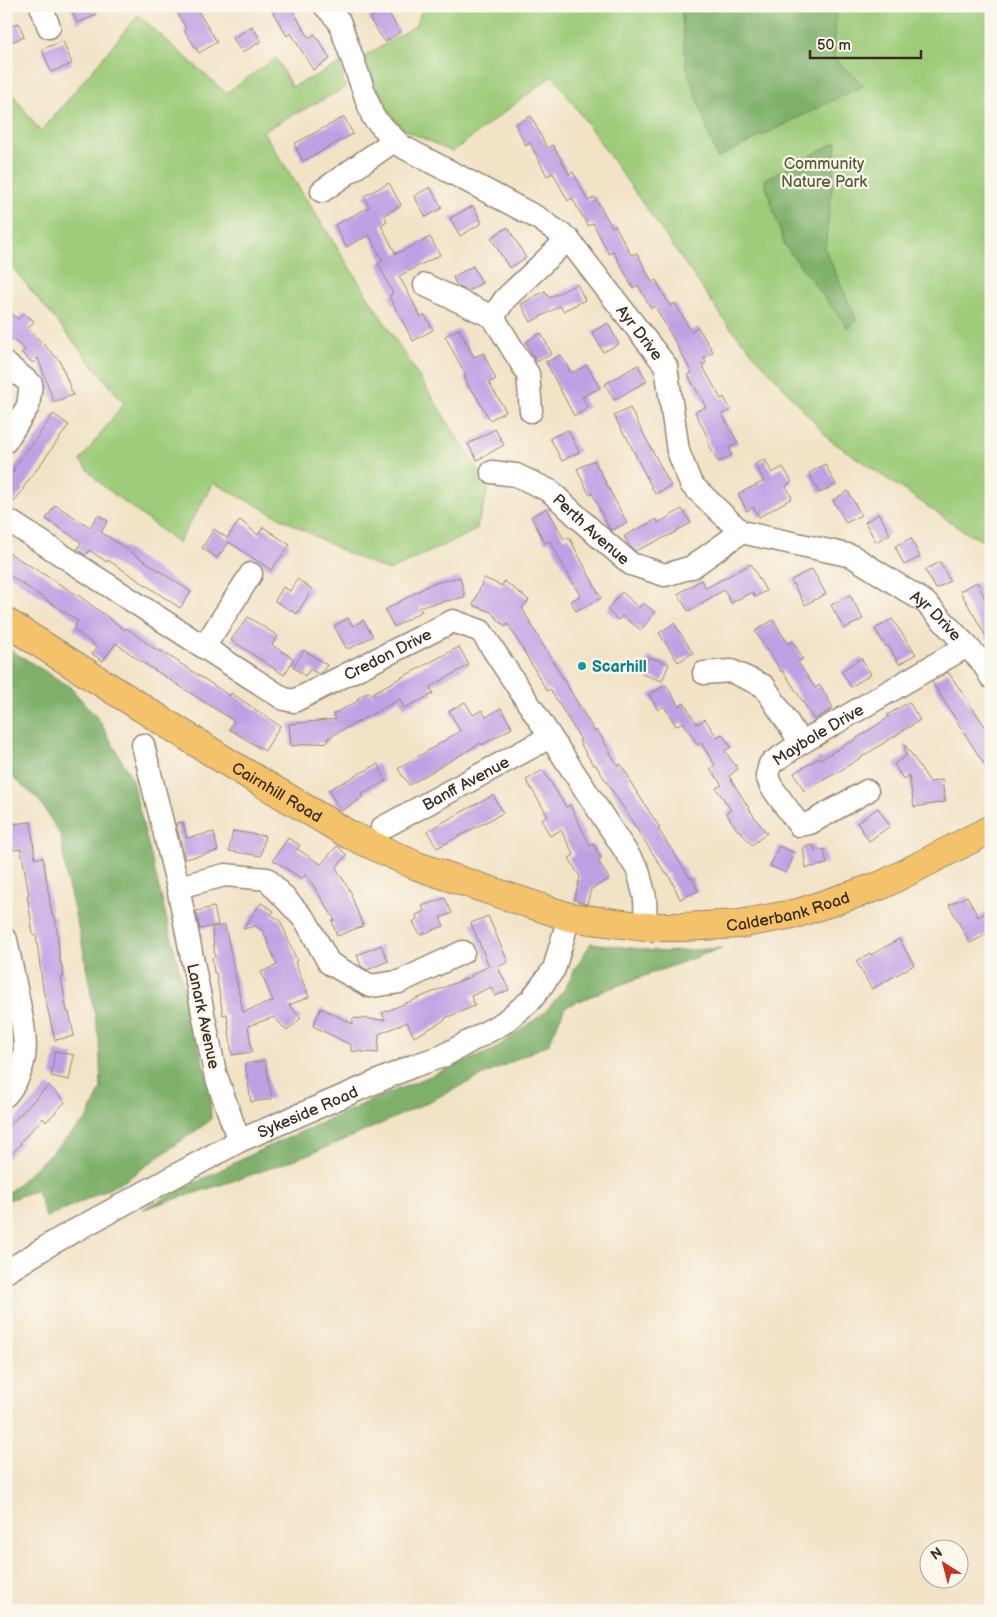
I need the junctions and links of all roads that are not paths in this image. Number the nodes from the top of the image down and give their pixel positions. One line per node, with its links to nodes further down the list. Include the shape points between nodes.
1 (41, 6): 3 (street)
2 (325, 6): 4 (street, Ayr Drive, via 339,20 373,117)
3 (49, 27)
4 (395, 140): 5 (street); 6 (street, Ayr Drive, via 538,218)
5 (322, 192)
6 (568, 239): 8 (street, via 505,299); 14 (street, Ayr Drive, via 666,366 678,451 691,484)
7 (425, 286): 8 (street)
8 (494, 316): 10 (street, via 528,374)
9 (6, 364): 11 (street, via 31,384 28,406)
10 (531, 411)
11 (6, 441)
12 (492, 472): 14 (street, Perth Avenue, via 516,475 550,491 631,564 664,575 692,567)
13 (6, 519): 18 (street, Credon Drive)
14 (740, 532): 17 (street, Ayr Drive, via 852,556 926,602)
15 (251, 574): 18 (street)
16 (6, 622): 28 (main road, Cairnhill Road, via 348,834 417,866)
17 (967, 646): 20 (street, Ayr Drive); 22 (street, Maybole Drive)
18 (204, 647): 21 (street, Credon Drive, via 284,700 294,701 453,621 481,631)
19 (704, 673): 22 (street, via 731,671 764,686)
20 (991, 677)
21 (550, 737): 25 (street, Banff Avenue); 29 (street, Credon Drive, via 638,870 645,898)
22 (801, 743): 24 (street, Maybole Drive, via 770,764 767,776 799,825 810,824)
23 (144, 745): 27 (street, Lanark Avenue)
24 (867, 791)
25 (382, 828)
26 (991, 829): 29 (main road, Calderbank Road, via 882,885 798,913 740,924)
27 (178, 887): 31 (street, via 225,875 267,879 306,921 329,963 370,986 399,982); 33 (street, Lanark Avenue, via 215,1073)
28 (569, 917): 29 (main road, Calderbank Road); 33 (street, Sykeside Road, via 554,969 531,1000 503,1022 443,1056)
29 (646, 927)
30 (6, 940): 32 (street, via 25,1036 20,1075)
31 (463, 952)
32 (6, 1095)
33 (239, 1142): 34 (street, Sykeside Road, via 54,1242)
34 (6, 1272)

